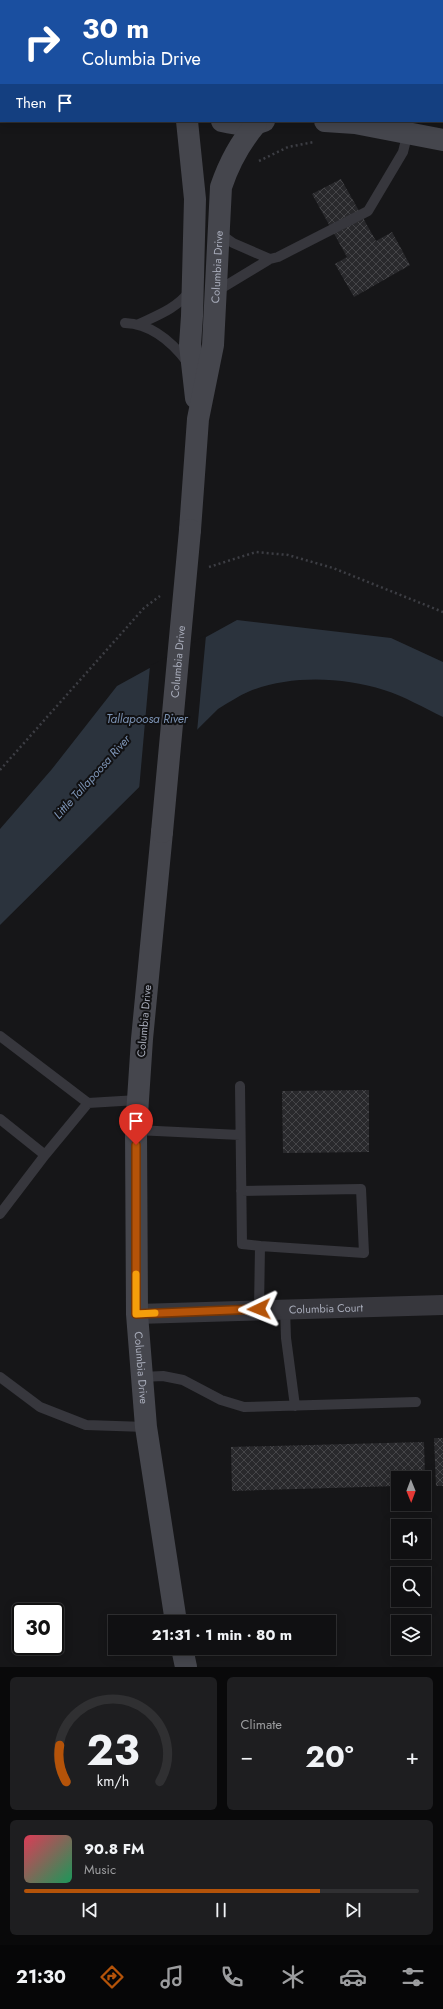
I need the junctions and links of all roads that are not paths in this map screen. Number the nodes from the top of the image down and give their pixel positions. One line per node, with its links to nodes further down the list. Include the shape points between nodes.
1 (168, 0): 2 (main road)
2 (196, 0)
3 (187, 122): 11 (main road, Columbia Drive, via 194,199)
4 (227, 122): 6 (main road)
5 (340, 122): 7 (main road)
6 (260, 123): 9 (main road, Columbia Drive, via 233,156 221,187)
7 (408, 132): 8 (main road); 10 (lane, via 402,152 368,211)
8 (443, 140)
9 (219, 233): 10 (lane, via 233,243); 12 (main road, Columbia Drive)
10 (270, 259): 12 (lane)
11 (193, 288): 14 (lane, via 171,309); 15 (main road, Columbia Drive, via 190,344)
12 (216, 292): 16 (main road, Columbia Drive, via 213,345)
13 (125, 323): 14 (lane)
14 (139, 324): 15 (lane, via 172,344)
15 (193, 370): 16 (main road, Columbia Drive)
16 (198, 419): 19 (main road, Columbia Drive, bridge)
17 (0, 1036): 20 (lane)
18 (240, 1086): 23 (lane)
19 (138, 1100): 20 (lane); 22 (main road, Columbia Drive)
20 (88, 1103): 24 (lane)
21 (0, 1119): 24 (lane)
22 (136, 1130): 23 (lane); 31 (main road, Columbia Drive)
23 (240, 1135): 25 (lane)
24 (45, 1155): 26 (lane)
25 (241, 1191): 27 (lane, via 242,1244); 27 (lane, via 361,1189 364,1252)
26 (0, 1214)
27 (260, 1246): 29 (lane)
28 (443, 1305): 30 (street, Columbia Court)
29 (259, 1309): 30 (street, Columbia Court); 31 (street, Columbia Court)
30 (285, 1309): 35 (lane)
31 (136, 1314): 33 (main road, Columbia Drive)
32 (0, 1377): 36 (lane, via 40,1407 86,1425)
33 (142, 1377): 35 (lane, via 163,1376 183,1380 221,1400 244,1407); 36 (main road, Columbia Drive)
34 (416, 1402): 35 (lane)
35 (295, 1406)
36 (146, 1427): 37 (main road, Columbia Drive)
37 (175, 1615)
38 (183, 1655): 39 (main road)
39 (186, 1667)

